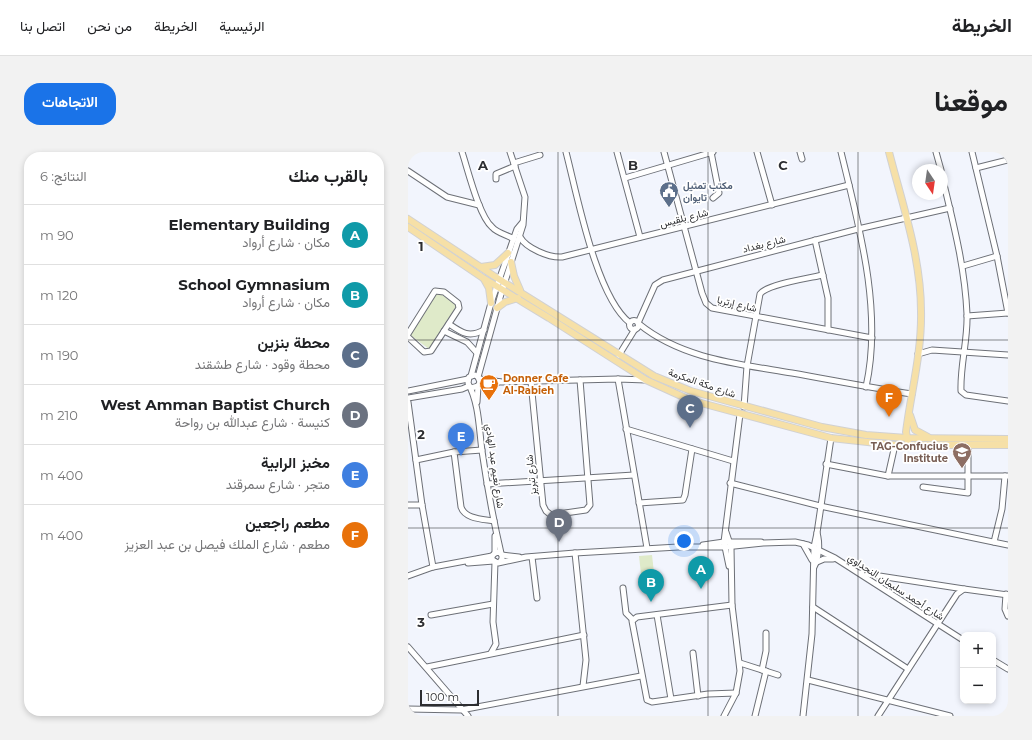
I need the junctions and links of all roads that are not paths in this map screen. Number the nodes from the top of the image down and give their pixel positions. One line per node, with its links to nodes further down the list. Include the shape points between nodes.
1 (462, 152): 26 (street)
2 (510, 152): 17 (street)
3 (566, 152): 39 (street)
4 (618, 152): 21 (street)
5 (664, 152): 18 (street, شارع إرتريا)
6 (712, 152): 18 (street); 24 (street, via 719,193)
7 (757, 152): 27 (street)
8 (800, 152): 14 (street)
9 (841, 152): 23 (street)
10 (889, 152): 29 (main road)
11 (936, 152): 16 (street)
12 (972, 152): 19 (street)
13 (540, 155): 17 (street)
14 (802, 159)
15 (1008, 160): 19 (street)
16 (939, 164)
17 (514, 165): 22 (street, via 496,174); 34 (street, via 525,197 522,223)
18 (668, 165): 21 (street); 32 (street, شارع إرتريا)
19 (976, 168): 41 (street)
20 (408, 171): 26 (street, via 447,197)
21 (625, 178): 35 (street)
22 (496, 179)
23 (849, 185): 27 (street, شارع بلقيس); 33 (street)
24 (713, 198)
25 (948, 200): 28 (street)
26 (480, 205): 34 (street, via 490,226)
27 (772, 205): 32 (street, شارع بلقيس)
28 (950, 208): 29 (street, شارع بغداد); 44 (street)
29 (906, 217): 33 (street, شارع بغداد); 65 (main road, via 921,300)
30 (408, 219): 43 (main road, شارع مكة المكرمة)
31 (408, 227): 47 (main road, شارع مكة المكرمة)
32 (685, 227): 35 (street, شارع بلقيس); 45 (street, شارع إرتريا)
33 (858, 229): 36 (street, شارع بغداد); 64 (street, via 872,309)
34 (517, 238): 37 (street); 38 (street); 40 (street)
35 (640, 238): 39 (street, شارع بلقيس)
36 (815, 240): 45 (street, شارع بغداد); 46 (street)
37 (517, 244): 38 (street, شارع بلقيس); 42 (street)
38 (525, 244): 39 (street, شارع بلقيس, via 557,257)
39 (592, 250): 58 (street, via 607,292 620,313)
40 (508, 253): 43 (main road, via 495,266); 48 (street)
41 (997, 256): 44 (street); 54 (street)
42 (511, 262): 48 (street); 50 (main road)
43 (481, 266): 48 (main road, شارع مكة المكرمة)
44 (963, 266): 55 (street)
45 (697, 270): 56 (street, شارع إرتريا, via 704,300 712,308); 58 (street, شارع بغداد, via 656,283)
46 (823, 275): 56 (street, via 764,290 759,297); 60 (street, via 829,305)
47 (483, 278): 49 (main road, شارع مكة المكرمة); 52 (main road)
48 (502, 281): 49 (street, شارع نعيم عبد الهادي); 50 (main road, شارع مكة المكرمة)
49 (500, 287): 51 (main road, شارع مكة المكرمة); 52 (street, شارع نعيم عبد الهادي); 53 (street, شارع نعيم عبد الهادي)
50 (521, 292): 71 (main road, شارع مكة المكرمة)
51 (518, 298): 53 (main road); 76 (main road, شارع مكة المكرمة)
52 (491, 304): 59 (street, شارع نعيم عبد الهادي)
53 (497, 308): 77 (street, شارع نعيم عبد الهادي)
54 (1008, 313): 55 (street)
55 (967, 316): 67 (street)
56 (756, 318): 60 (street, شارع إرتريا); 72 (street)
57 (449, 324): 59 (street, via 464,334 475,334); 61 (street); 62 (street, via 459,304 448,294 438,290)
58 (635, 325): 71 (street, شارع بغداد); 72 (street, via 668,343 701,355)
59 (484, 330): 68 (street, شارع نعيم عبد الهادي)
60 (828, 330): 64 (street, شارع إرتريا)
61 (444, 331): 63 (street, via 433,349 428,352); 68 (street, via 467,342)
62 (408, 334)
63 (408, 337)
64 (872, 338): 80 (street)
65 (919, 346): 66 (street); 69 (main road)
66 (932, 350): 67 (street); 69 (street)
67 (964, 352): 70 (street); 84 (street, via 962,392 970,396)
68 (477, 353): 73 (street, شارع نعيم عبد الهادي)
69 (918, 354): 82 (main road)
70 (1008, 354)
71 (619, 355): 86 (main road, شارع مكة المكرمة, via 663,380)
72 (747, 366): 80 (street); 86 (street)
73 (469, 378): 77 (street); 79 (street, شارع نعيم عبد الهادي); 81 (street)
74 (618, 378): 75 (street); 76 (street); 90 (street)
75 (580, 380): 78 (street); 110 (street, شارع تبريز)
76 (646, 380): 88 (main road, شارع مكة المكرمة, via 690,400)
77 (479, 382): 78 (street); 79 (street); 87 (street, شارع نعيم عبد الهادي)
78 (531, 382): 111 (street, شارع تبريز)
79 (470, 387): 83 (street); 87 (street, شارع نعيم عبد الهادي)
80 (866, 387): 82 (street)
81 (408, 391)
82 (912, 394): 89 (main road)
83 (408, 398)
84 (1008, 401)
85 (408, 402): 103 (street)
86 (744, 407): 92 (main road, شارع مكة المكرمة, via 822,428)
87 (477, 409): 101 (street, شارع نعيم عبد الهادي)
88 (740, 414): 91 (main road, شارع مكة المكرمة); 104 (street)
89 (910, 414): 92 (main road, via 901,432); 93 (main road); 94 (main road, via 915,430)
90 (626, 429): 100 (street); 106 (street)
91 (831, 438): 96 (main road, شارع مكة المكرمة); 105 (street)
92 (886, 438): 93 (main road, شارع مكة المكرمة)
93 (907, 438): 94 (main road, شارع مكة المكرمة); 97 (main road)
94 (930, 438): 95 (main road, شارع مكة المكرمة)
95 (1008, 439)
96 (895, 445): 97 (main road, شارع مكة المكرمة); 107 (street)
97 (910, 445): 98 (main road, شارع مكة المكرمة)
98 (968, 445): 99 (main road, شارع مكة المكرمة); 108 (street)
99 (1008, 445)
100 (692, 449): 104 (street); 115 (street, via 683,500)
101 (482, 450): 102 (street); 113 (street, شارع نعيم عبد الهادي)
102 (454, 452): 103 (street); 119 (street, via 462,511 468,516)
103 (416, 460): 117 (street)
104 (733, 461): 112 (street)
105 (826, 464): 107 (street); 118 (street)
106 (634, 475): 110 (street); 115 (street)
107 (888, 476): 108 (street)
108 (968, 476): 109 (street); 114 (street, via 967,494)
109 (1007, 476): 120 (street)
110 (588, 478): 111 (street); 111 (street, شارع تبريز, via 591,503 589,508 551,515 546,512)
111 (541, 480): 113 (street)
112 (730, 483): 118 (street); 121 (street)
113 (488, 484): 119 (street, شارع نعيم عبد الهادي)
114 (923, 487)
115 (639, 503): 124 (street)
116 (408, 505): 117 (street)
117 (422, 505): 131 (street)
118 (820, 506): 120 (street); 125 (street)
119 (494, 523): 127 (street, شارع نعيم عبد الهادي)
120 (994, 542): 123 (street)
121 (727, 544): 122 (street, شارع أحمد سليمان النجداوي, via 785,541); 124 (street, شارع أحمد سليمان النجداوي); 139 (street)
122 (803, 544): 125 (street, شارع أحمد سليمان النجداوي); 130 (street)
123 (1008, 545)
124 (647, 548): 126 (street, شارع أحمد سليمان النجداوي)
125 (816, 549): 129 (street, شارع أحمد سليمان النجداوي); 130 (street)
126 (575, 553): 128 (street, شارع أحمد سليمان النجداوي); 147 (street)
127 (497, 557): 128 (street, شارع أحمد سليمان النجداوي); 131 (street, شارع أحمد سليمان النجداوي); 138 (street, شارع نعيم عبد الهادي)
128 (529, 557): 137 (street)
129 (835, 558): 130 (street, via 824,559); 132 (street, شارع أحمد سليمان النجداوي)
130 (814, 564): 140 (street)
131 (433, 567): 133 (street, شارع أحمد سليمان النجداوي)
132 (858, 573): 135 (street); 145 (street, شارع أحمد سليمان النجداوي)
133 (408, 576)
134 (623, 588): 144 (street, via 626,613)
135 (964, 589): 136 (street); 145 (street, via 954,597)
136 (1007, 595): 143 (street, via 1005,609)
137 (537, 598)
138 (493, 604): 141 (street); 151 (street, شارع نعيم عبد الهادي, via 496,644)
139 (732, 605): 142 (street); 153 (street)
140 (813, 607): 155 (street); 160 (street)
141 (431, 615)
142 (657, 615): 144 (street); 164 (street)
143 (1008, 616)
144 (632, 622): 159 (street)
145 (936, 624): 148 (street, شارع أحمد سليمان النجداوي); 155 (street)
146 (766, 633): 157 (street)
147 (584, 635): 151 (street); 161 (street, via 586,667)
148 (960, 638)
149 (408, 647): 154 (street)
150 (693, 653): 163 (street)
151 (490, 654): 154 (street)
152 (996, 662): 156 (street)
153 (740, 663): 157 (street); 162 (street)
154 (427, 667): 167 (street)
155 (908, 669): 165 (street)
156 (1008, 669)
157 (764, 671): 158 (street); 171 (street)
158 (778, 675)
159 (641, 676): 161 (street); 164 (street, via 647,700 652,702)
160 (808, 680): 165 (street); 172 (street)
161 (583, 686): 167 (street)
162 (736, 693): 163 (street); 170 (street)
163 (698, 696): 164 (street)
164 (671, 699)
165 (887, 701): 168 (street); 173 (street)
166 (408, 709): 167 (street)
167 (461, 710): 169 (street)
168 (933, 714): 174 (street)
169 (468, 716)
170 (724, 716)
171 (755, 716)
172 (803, 716)
173 (878, 716)
174 (950, 716)

